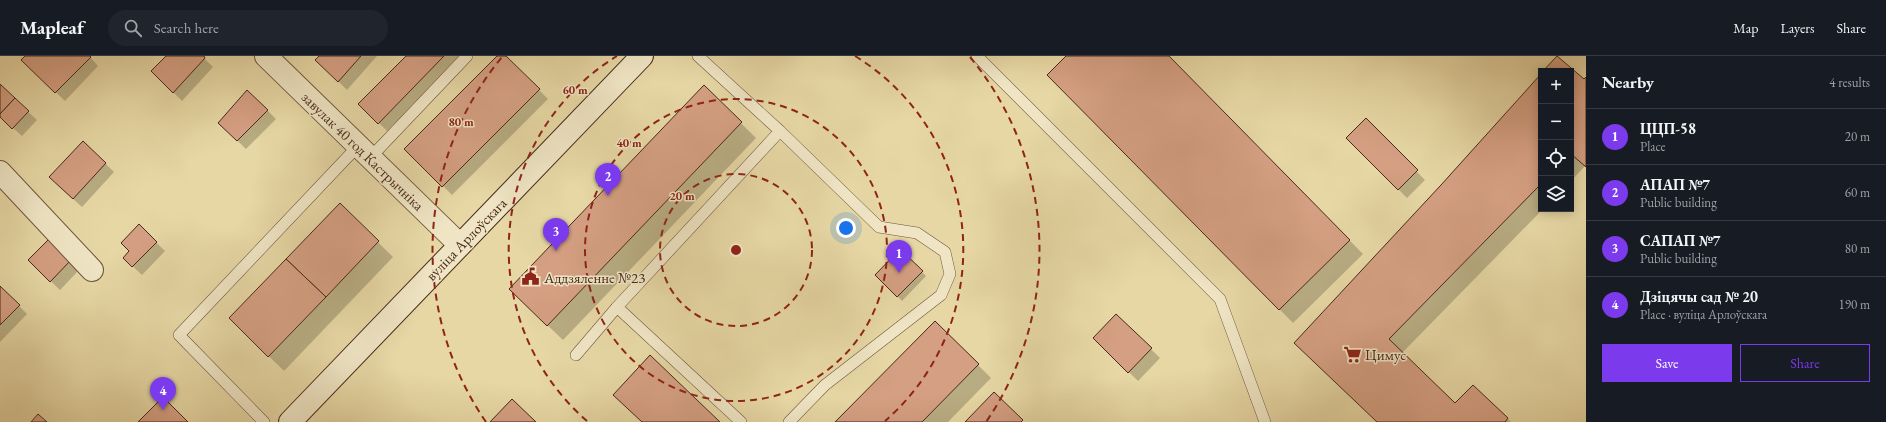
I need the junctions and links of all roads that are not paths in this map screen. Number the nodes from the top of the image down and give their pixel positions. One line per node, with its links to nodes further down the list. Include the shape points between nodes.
1 (266, 56): 7 (street, завулак 40 год Кастрычніка)
2 (467, 56): 7 (lane)
3 (642, 56): 9 (street, вуліца Арлоўскага)
4 (698, 56): 6 (lane)
5 (977, 56): 13 (lane, via 1220,299)
6 (780, 131): 11 (lane); 17 (lane, via 879,227 917,233 945,252 950,274 941,295 825,385)
7 (364, 152): 9 (street, завулак 40 год Кастрычніка); 14 (lane, via 179,335)
8 (0, 172): 10 (street)
9 (460, 245): 15 (street, вуліца Арлоўскага)
10 (92, 270)
11 (617, 307): 12 (lane); 16 (lane)
12 (576, 355)
13 (1263, 421)
14 (264, 422)
15 (290, 422)
16 (741, 422)
17 (789, 422)

